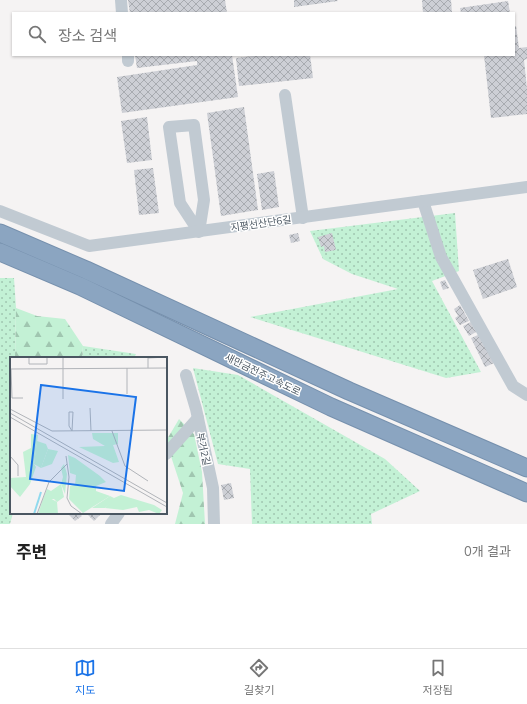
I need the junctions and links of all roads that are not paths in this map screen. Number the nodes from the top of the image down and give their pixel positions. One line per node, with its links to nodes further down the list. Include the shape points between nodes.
1 (120, 0): 2 (street)
2 (122, 12)
3 (285, 95): 7 (street)
4 (527, 187): 5 (street, 지평선산단6길)
5 (423, 201): 7 (street, 지평선산단6길); 12 (street, via 441,257 513,386)
6 (0, 211): 8 (street, 지평선산단6길, via 89,246)
7 (303, 218): 8 (street, 지평선산단6길)
8 (198, 232): 8 (street, via 180,203 170,127 194,125 204,200)
9 (0, 233): 15 (highway, 새만금전주고속도로, via 349,391)
10 (0, 252): 16 (highway, 새만금전주고속도로, via 80,286 331,407)
11 (186, 375): 13 (street, 부거2길)
12 (527, 395)
13 (198, 418): 14 (street); 19 (street, 부거2길, via 213,488)
14 (167, 453)
15 (527, 468)
16 (527, 493)
17 (118, 514): 18 (street)
18 (111, 524)
19 (214, 524)

